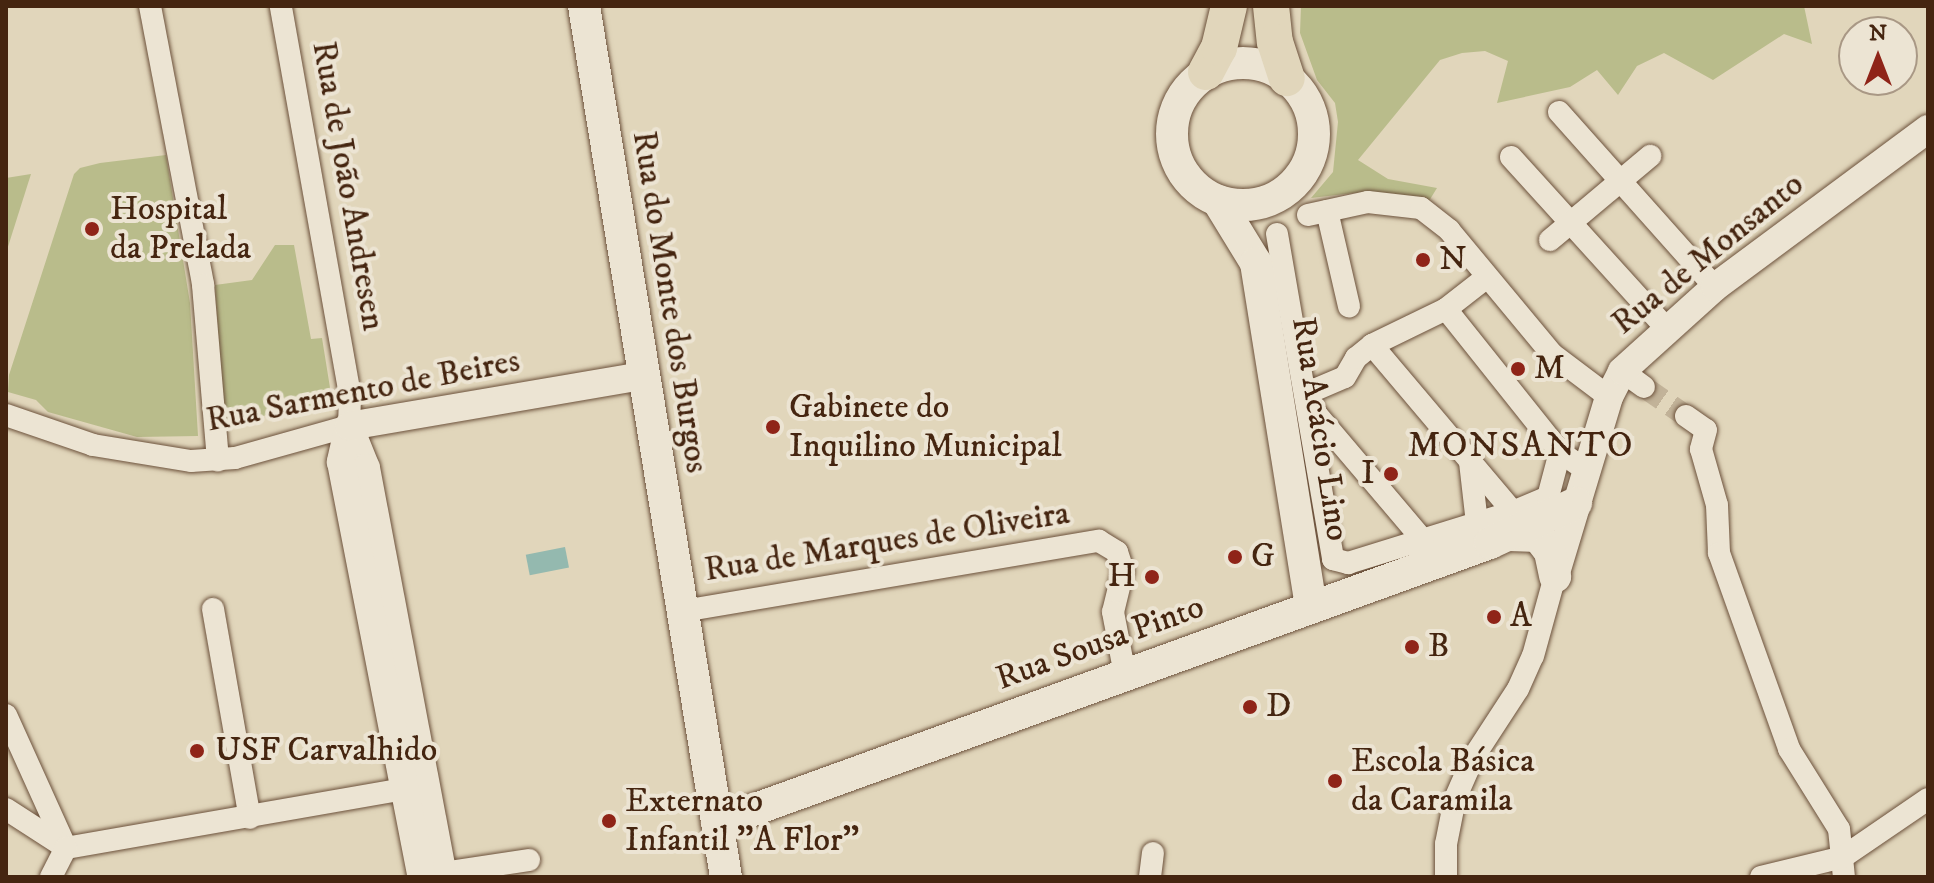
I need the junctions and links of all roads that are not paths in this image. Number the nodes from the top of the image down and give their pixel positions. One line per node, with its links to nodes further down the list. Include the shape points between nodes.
1 (150, 6): 32 (street, via 203,285)
2 (281, 6): 30 (street, Rua de João Andresen, via 350,395)
3 (584, 6): 25 (main road, Rua do Monte dos Burgos)
4 (1229, 6): 6 (highway, via 1219,48)
5 (1271, 6): 7 (highway)
6 (1206, 72): 7 (main road, via 1248,62); 14 (main road, via 1176,108 1171,131 1185,176)
7 (1287, 78): 13 (main road, via 1312,115 1314,138 1309,160)
8 (1559, 112): 12 (street)
9 (1928, 129): 20 (street, Rua de Monsanto)
10 (1650, 156): 12 (street)
11 (1511, 157): 15 (street)
12 (1621, 181): 15 (street); 20 (street)
13 (1280, 194): 14 (main road, via 1243,205); 18 (main road, Rua Acácio Lino)
14 (1218, 201): 18 (main road, Rua Acácio Lino)
15 (1571, 223): 17 (street); 23 (street)
16 (1277, 234): 26 (street)
17 (1550, 240)
18 (1256, 263): 40 (main road, Rua Acácio Lino)
19 (1487, 277): 21 (street, via 1449,230 1421,208 1368,202 1317,213); 22 (street); 27 (street, via 1552,354)
20 (1715, 287): 23 (street, Rua de Monsanto)
21 (1349, 306)
22 (1446, 309): 24 (street); 31 (street)
23 (1666, 328): 27 (street, Rua de Monsanto, via 1633,379)
24 (1372, 345): 26 (street, via 1345,377); 33 (street)
25 (643, 376): 30 (street, Rua Sarmento de Beires); 42 (main road, Rua do Monte dos Burgos)
26 (1305, 394): 38 (street); 38 (street, via 1333,559 1348,563)
27 (1609, 397): 34 (street, Rua de Monsanto)
28 (6, 415): 32 (street, Rua Sarmento de Beires, via 93,445 191,461)
29 (1686, 416): 53 (street, via 1706,430 1701,449 1717,505 1719,553 1789,749 1839,829)
30 (349, 426): 32 (street, Rua Sarmento de Beires); 45 (street, via 341,462)
31 (1560, 452): 34 (street); 37 (street, via 1548,497)
32 (218, 460)
33 (1470, 462): 36 (street); 37 (street)
34 (1586, 470): 35 (street, Rua de Monsanto)
35 (1576, 503): 37 (main road, Rua Sousa Pinto); 39 (street, Rua de Monsanto)
36 (1477, 523): 37 (street); 38 (street)
37 (1511, 524): 39 (main road, via 1538,536 1550,552); 40 (main road, Rua Sousa Pinto)
38 (1423, 540)
39 (1555, 576): 58 (street, Rua de Monsanto, via 1528,667 1473,758 1455,799)
40 (1311, 606): 43 (main road, Rua Sousa Pinto)
41 (213, 609): 48 (street)
42 (683, 611): 43 (street, Rua de Marques de Oliveira, via 1099,541 1117,552 1123,571 1113,612); 49 (main road, Rua do Monte dos Burgos)
43 (1125, 675): 49 (main road, Rua Sousa Pinto)
44 (6, 715): 50 (street)
45 (415, 787): 48 (street); 54 (street)
46 (1928, 799): 53 (street)
47 (6, 809): 50 (street)
48 (250, 818): 50 (street)
49 (717, 823): 56 (main road, Rua do Monte dos Burgos)
50 (66, 848): 55 (street)
51 (1153, 853): 57 (street)
52 (529, 860): 54 (street)
53 (1843, 867): 59 (street)
54 (436, 876)
55 (51, 877)
56 (726, 877)
57 (1150, 877)
58 (1446, 877)
59 (1761, 877)

